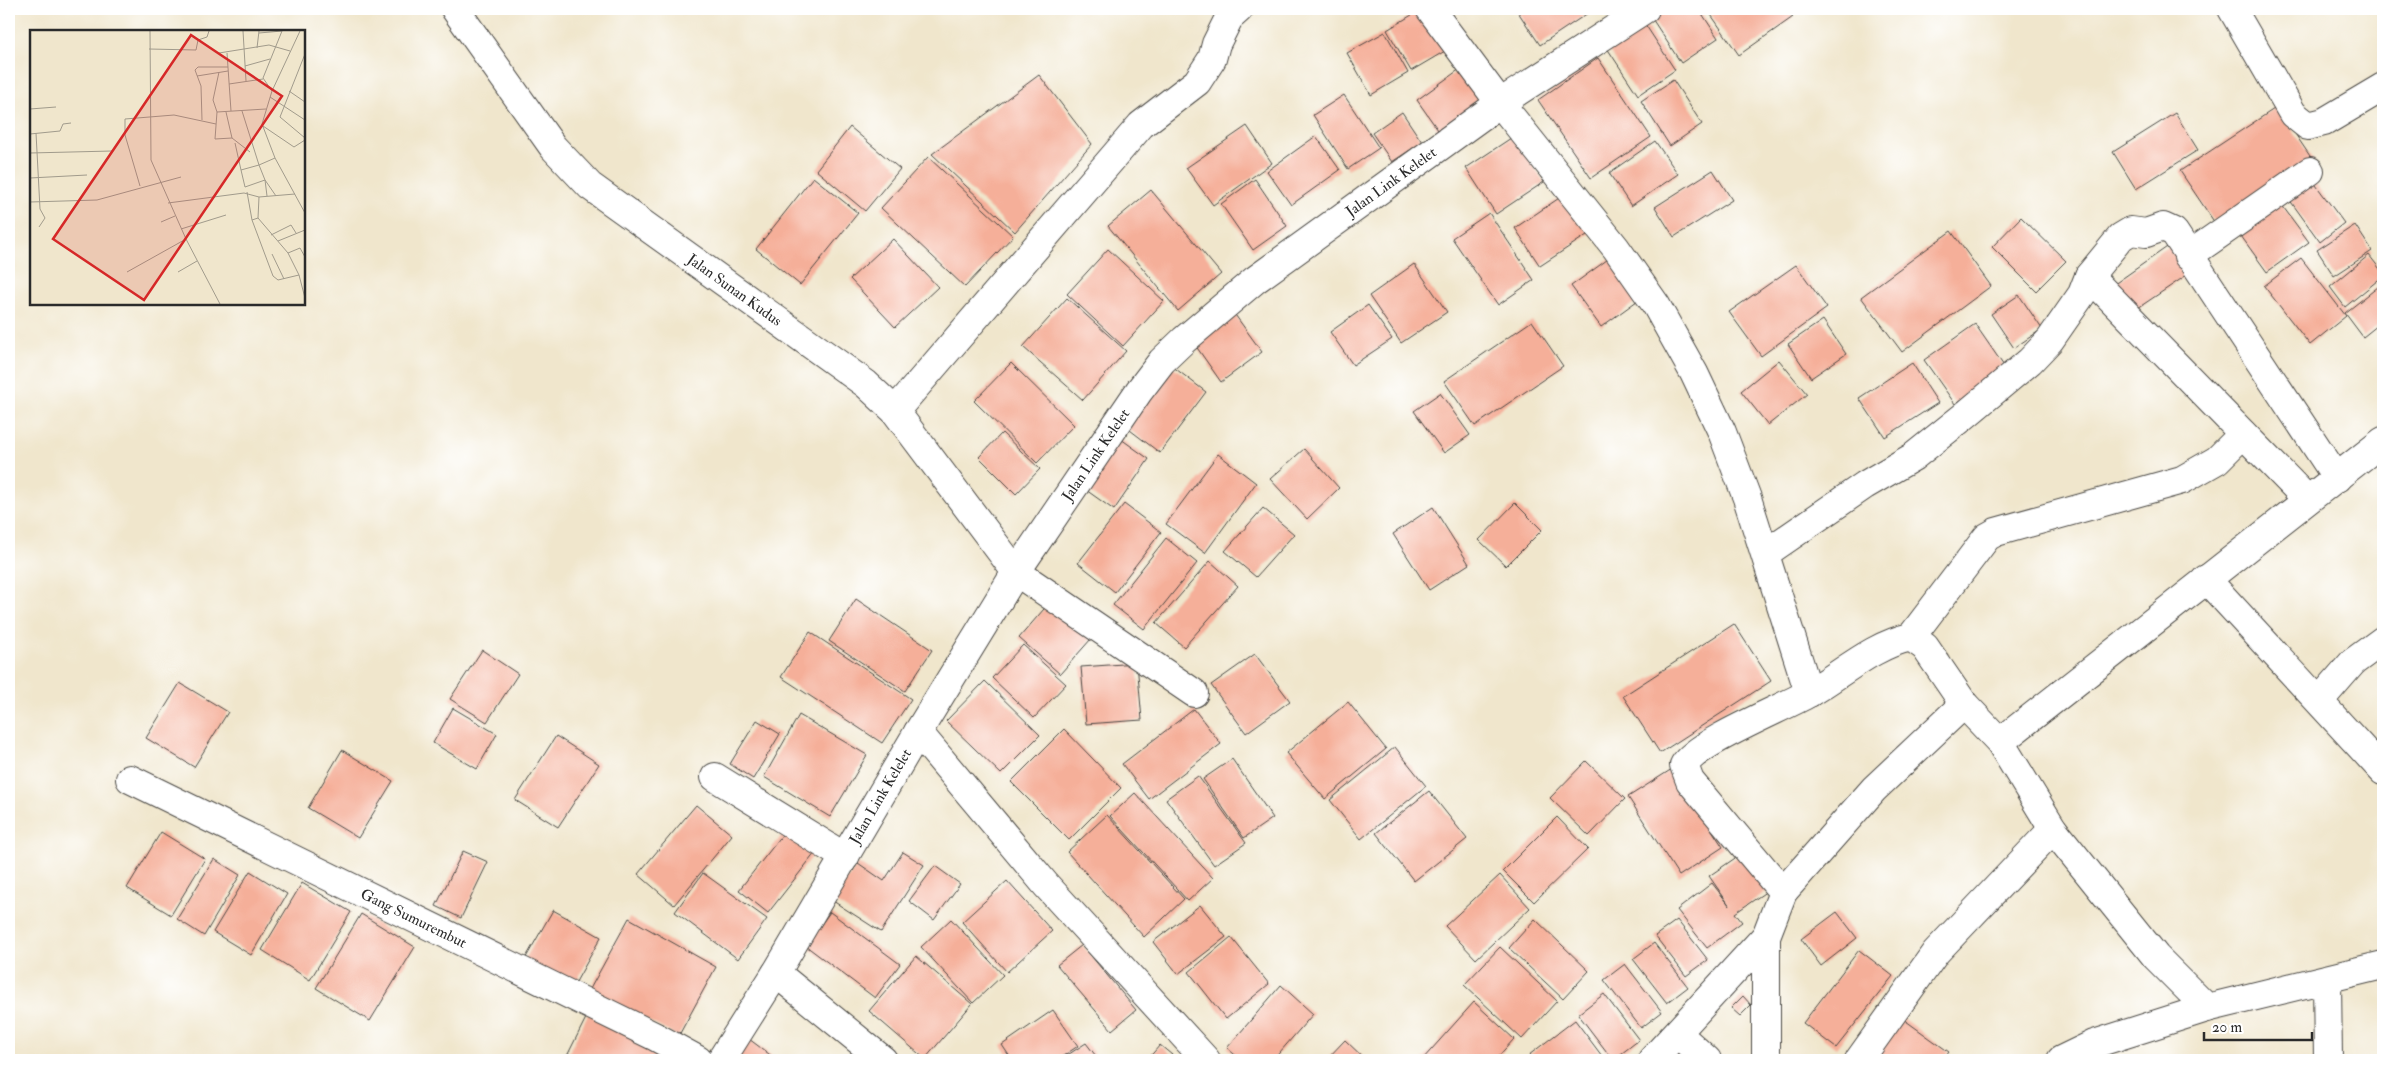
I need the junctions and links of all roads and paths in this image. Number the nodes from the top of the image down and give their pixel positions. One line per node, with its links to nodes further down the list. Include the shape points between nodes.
1 (454, 9): 11 (street, Jalan Sunan Kudus, via 553,147 590,186 866,384)
2 (1239, 9): 11 (street, via 1227,22 1212,59 1197,82 1140,125)
3 (1430, 9): 7 (street)
4 (1645, 9): 7 (street, Jalan Link Kelelet)
5 (2232, 9): 6 (street, via 2293,114 2308,126 2324,122)
6 (2383, 87)
7 (1500, 103): 16 (street, via 1616,248 1656,306 1694,373 1722,432); 17 (street, Jalan Link Kelelet, via 1255,280 1162,361)
8 (2310, 171): 9 (street)
9 (2188, 256): 10 (street, via 2170,229 2140,234 2131,231 2110,248); 14 (street)
10 (2089, 276): 12 (street); 16 (street, via 2082,294 2060,327 2030,361 1913,458 1865,485)
11 (895, 411): 17 (street, Jalan Sunan Kudus)
12 (2244, 434): 15 (street); 19 (street, via 2217,460 2182,480 1987,536)
13 (2383, 441): 14 (street)
14 (2337, 478): 15 (street)
15 (2307, 499): 18 (street)
16 (1766, 553): 22 (street)
17 (1016, 572): 21 (street, Jalan Sunan Kudus); 25 (street, Jalan Link Kelelet)
18 (2206, 579): 23 (street); 26 (street)
19 (1912, 636): 22 (street, via 1889,643); 24 (street, via 1925,647)
20 (2383, 640): 23 (street, via 2353,662)
21 (1194, 693)
22 (1809, 693): 32 (street, via 1710,744 1684,765 1690,781)
23 (2320, 700): 27 (street)
24 (1964, 704): 26 (street); 32 (street, via 1874,789)
25 (918, 732): 31 (street, Jalan Link Kelelet); 42 (street, via 1046,885)
26 (2000, 742): 30 (street)
27 (2383, 771)
28 (715, 777): 31 (street)
29 (130, 778): 39 (street, Gang Sumurembut)
30 (2053, 829): 37 (street, via 2156,956); 46 (street, via 1936,952)
31 (845, 857): 35 (street, Jalan Link Kelelet)
32 (1783, 892): 33 (street)
33 (1766, 936): 38 (street); 45 (street)
34 (2382, 959): 36 (street)
35 (776, 973): 40 (street, Jalan Link Kelelet); 41 (street)
36 (2327, 979): 37 (street); 48 (street)
37 (2207, 1008): 47 (street, via 2094,1044)
38 (1678, 1034): 43 (street); 44 (street)
39 (698, 1060)
40 (721, 1060)
41 (883, 1060)
42 (1206, 1060)
43 (1652, 1060)
44 (1707, 1060)
45 (1766, 1060)
46 (1859, 1060)
47 (2060, 1060)
48 (2328, 1060)

